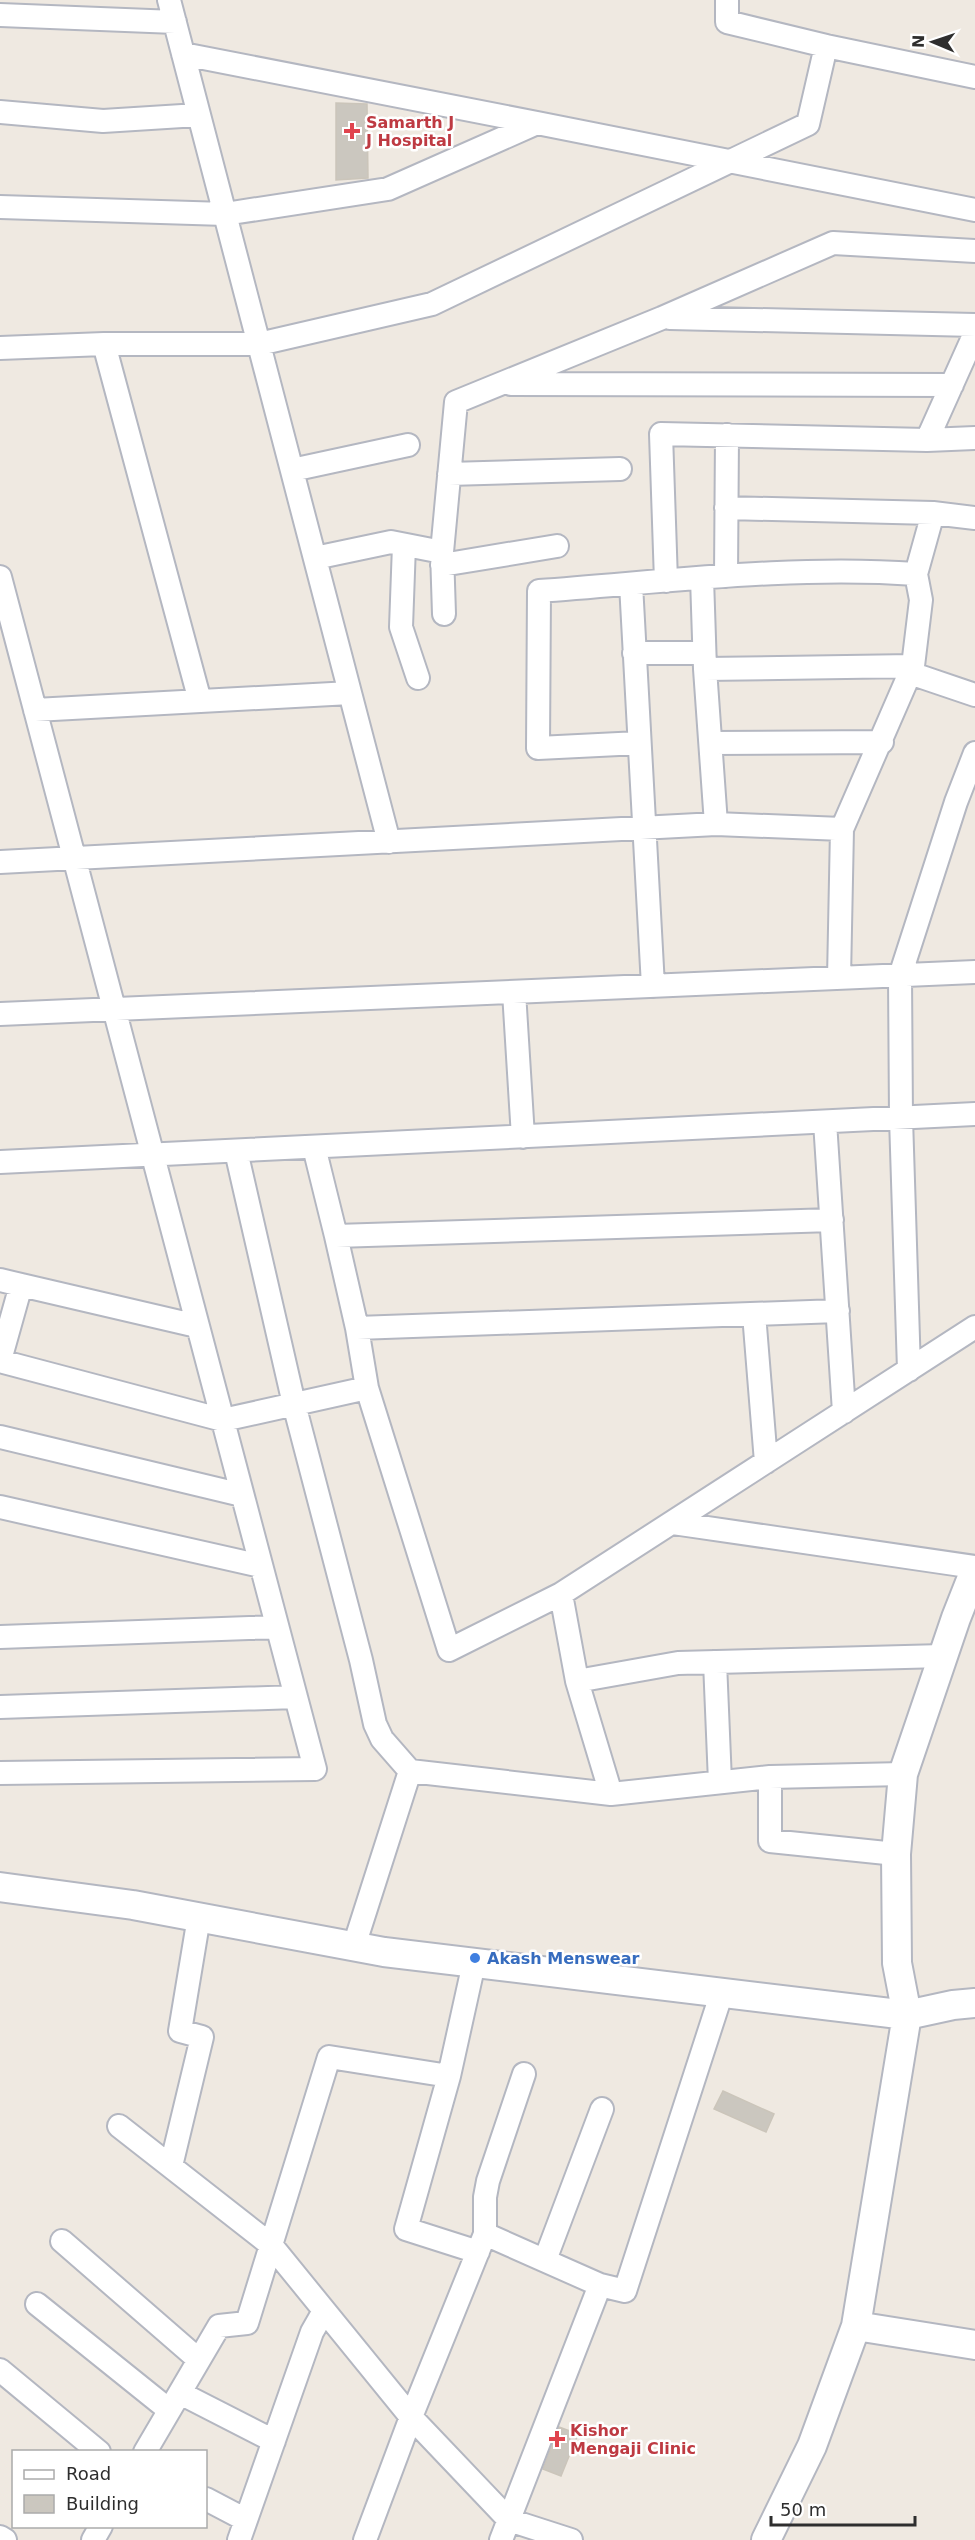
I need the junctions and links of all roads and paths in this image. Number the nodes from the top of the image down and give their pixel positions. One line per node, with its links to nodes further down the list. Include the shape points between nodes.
1 (169, 0): 4 (street)
2 (727, 0): 5 (street, via 727,22)
3 (0, 15): 4 (street)
4 (175, 22): 6 (street)
5 (826, 46): 7 (street); 11 (street, via 808,124)
6 (183, 54): 9 (street); 10 (street)
7 (975, 77)
8 (0, 112): 9 (street, via 103,121)
9 (198, 115): 14 (street)
10 (537, 123): 11 (street); 14 (street, via 388,189)
11 (731, 162): 13 (street); 20 (street, via 432,304)
12 (0, 207): 14 (street)
13 (975, 210)
14 (225, 214): 20 (street)
15 (975, 251): 16 (street, via 833,243)
16 (662, 318): 17 (street); 22 (street)
17 (975, 325)
18 (975, 333): 23 (street)
19 (104, 344): 20 (street); 21 (street); 51 (street)
20 (259, 344): 29 (street)
21 (0, 348)
22 (498, 384): 23 (street); 30 (street, via 456,402)
23 (952, 385): 26 (street)
24 (727, 435): 26 (street); 31 (street); 42 (street, via 661,434)
25 (975, 438): 26 (street)
26 (927, 440)
27 (408, 445): 29 (street)
28 (620, 469): 30 (street)
29 (292, 470): 36 (street)
30 (449, 474): 37 (street)
31 (726, 508): 32 (street); 39 (street)
32 (933, 513): 33 (street); 38 (street)
33 (975, 518)
34 (404, 545): 36 (street, via 391,542); 37 (street); 48 (street, via 401,627)
35 (556, 546): 37 (street)
36 (315, 558): 49 (street)
37 (442, 559): 44 (street)
38 (916, 574): 39 (street, via 862,570); 47 (street, via 921,600)
39 (726, 576): 41 (street)
40 (0, 577): 52 (street)
41 (702, 578): 42 (street); 46 (street)
42 (666, 581): 43 (street)
43 (631, 584): 45 (street); 55 (street, via 539,591 538,748)
44 (444, 614)
45 (634, 653): 46 (street); 55 (street)
46 (705, 661): 47 (street); 53 (street)
47 (912, 669): 50 (street); 54 (street)
48 (418, 678)
49 (350, 693): 51 (street); 60 (street)
50 (975, 695)
51 (200, 701): 52 (street)
52 (35, 710): 61 (street)
53 (711, 742): 54 (street); 57 (street)
54 (882, 742): 59 (street)
55 (639, 743): 58 (street)
56 (975, 753): 64 (street)
57 (716, 824): 58 (street); 59 (street)
58 (644, 828): 60 (street); 66 (street)
59 (842, 829): 65 (street)
60 (389, 842): 61 (street)
61 (74, 859): 62 (street); 68 (street)
62 (0, 862)
63 (975, 972): 64 (street)
64 (900, 976): 65 (street); 71 (street)
65 (839, 978): 66 (street)
66 (653, 986): 67 (street)
67 (514, 992): 68 (street); 73 (street)
68 (113, 1009): 69 (street); 76 (street)
69 (0, 1014)
70 (975, 1114): 71 (street)
71 (901, 1118): 72 (street); 87 (street)
72 (825, 1122): 73 (street); 78 (street)
73 (523, 1137): 74 (street)
74 (314, 1147): 75 (street); 79 (street)
75 (236, 1151): 76 (street); 89 (street)
76 (152, 1155): 77 (street); 83 (street)
77 (0, 1162)
78 (832, 1220): 79 (street); 81 (street)
79 (336, 1236): 84 (street)
80 (10, 1282): 83 (street); 86 (street)
81 (838, 1311): 82 (street); 90 (street)
82 (754, 1314): 84 (street); 93 (street)
83 (197, 1326): 91 (street)
84 (357, 1328): 88 (street)
85 (975, 1328): 87 (street)
86 (0, 1361): 91 (street)
87 (909, 1370): 90 (street)
88 (367, 1388): 89 (street); 99 (street, via 449,1650)
89 (294, 1404): 91 (street); 107 (street, via 378,1734)
90 (844, 1412): 93 (street)
91 (223, 1420): 94 (street)
92 (0, 1437): 94 (street)
93 (766, 1462): 96 (street)
94 (242, 1495): 97 (street)
95 (0, 1507): 97 (street)
96 (673, 1522): 98 (street); 99 (street)
97 (261, 1566): 100 (street)
98 (975, 1569): 102 (street)
99 (561, 1594): 104 (street)
100 (277, 1627): 101 (street); 105 (street)
101 (0, 1638)
102 (943, 1656): 103 (street); 109 (street)
103 (715, 1662): 104 (street, via 678,1663); 111 (street)
104 (577, 1681): 112 (street)
105 (296, 1697): 106 (street); 108 (street, via 315,1769)
106 (0, 1707)
107 (410, 1771): 112 (street); 116 (street)
108 (0, 1773)
109 (903, 1774): 110 (street); 113 (street)
110 (770, 1777): 111 (street); 113 (street, via 770,1841)
111 (720, 1782): 112 (street)
112 (611, 1794)
113 (896, 1854): 120 (street, via 897,1963)
114 (0, 1887): 115 (street)
115 (199, 1917): 116 (street); 125 (street, via 180,2031 202,2037)
116 (354, 1946): 117 (street)
117 (474, 1963): 118 (street); 122 (street)
118 (722, 1992): 120 (street); 130 (street, via 625,2291)
119 (975, 2003): 120 (street)
120 (907, 2015): 133 (street)
121 (524, 2074): 127 (street, via 484,2197)
122 (449, 2076): 127 (street, via 406,2229); 128 (street, via 329,2057)
123 (602, 2109): 129 (street)
124 (119, 2126): 125 (street)
125 (171, 2166): 128 (street)
126 (62, 2241): 135 (street)
127 (482, 2243): 129 (street); 138 (street)
128 (271, 2245): 132 (street); 135 (street, via 247,2323 219,2326)
129 (545, 2260): 130 (street)
130 (600, 2285): 144 (street)
131 (37, 2304): 137 (street)
132 (324, 2311): 138 (street); 139 (street, via 312,2332)
133 (856, 2326): 134 (street); 149 (street, via 812,2446)
134 (975, 2345)
135 (199, 2360): 137 (street)
136 (0, 2370): 140 (street)
137 (175, 2401): 139 (street); 141 (street)
138 (411, 2418): 144 (street); 147 (street)
139 (274, 2441): 143 (street)
140 (98, 2450)
141 (146, 2450)
142 (207, 2500): 143 (street)
143 (243, 2530)
144 (505, 2530): 148 (street)
145 (0, 2537): 146 (street)
146 (5, 2540)
147 (365, 2540)
148 (571, 2540)
149 (766, 2540)

